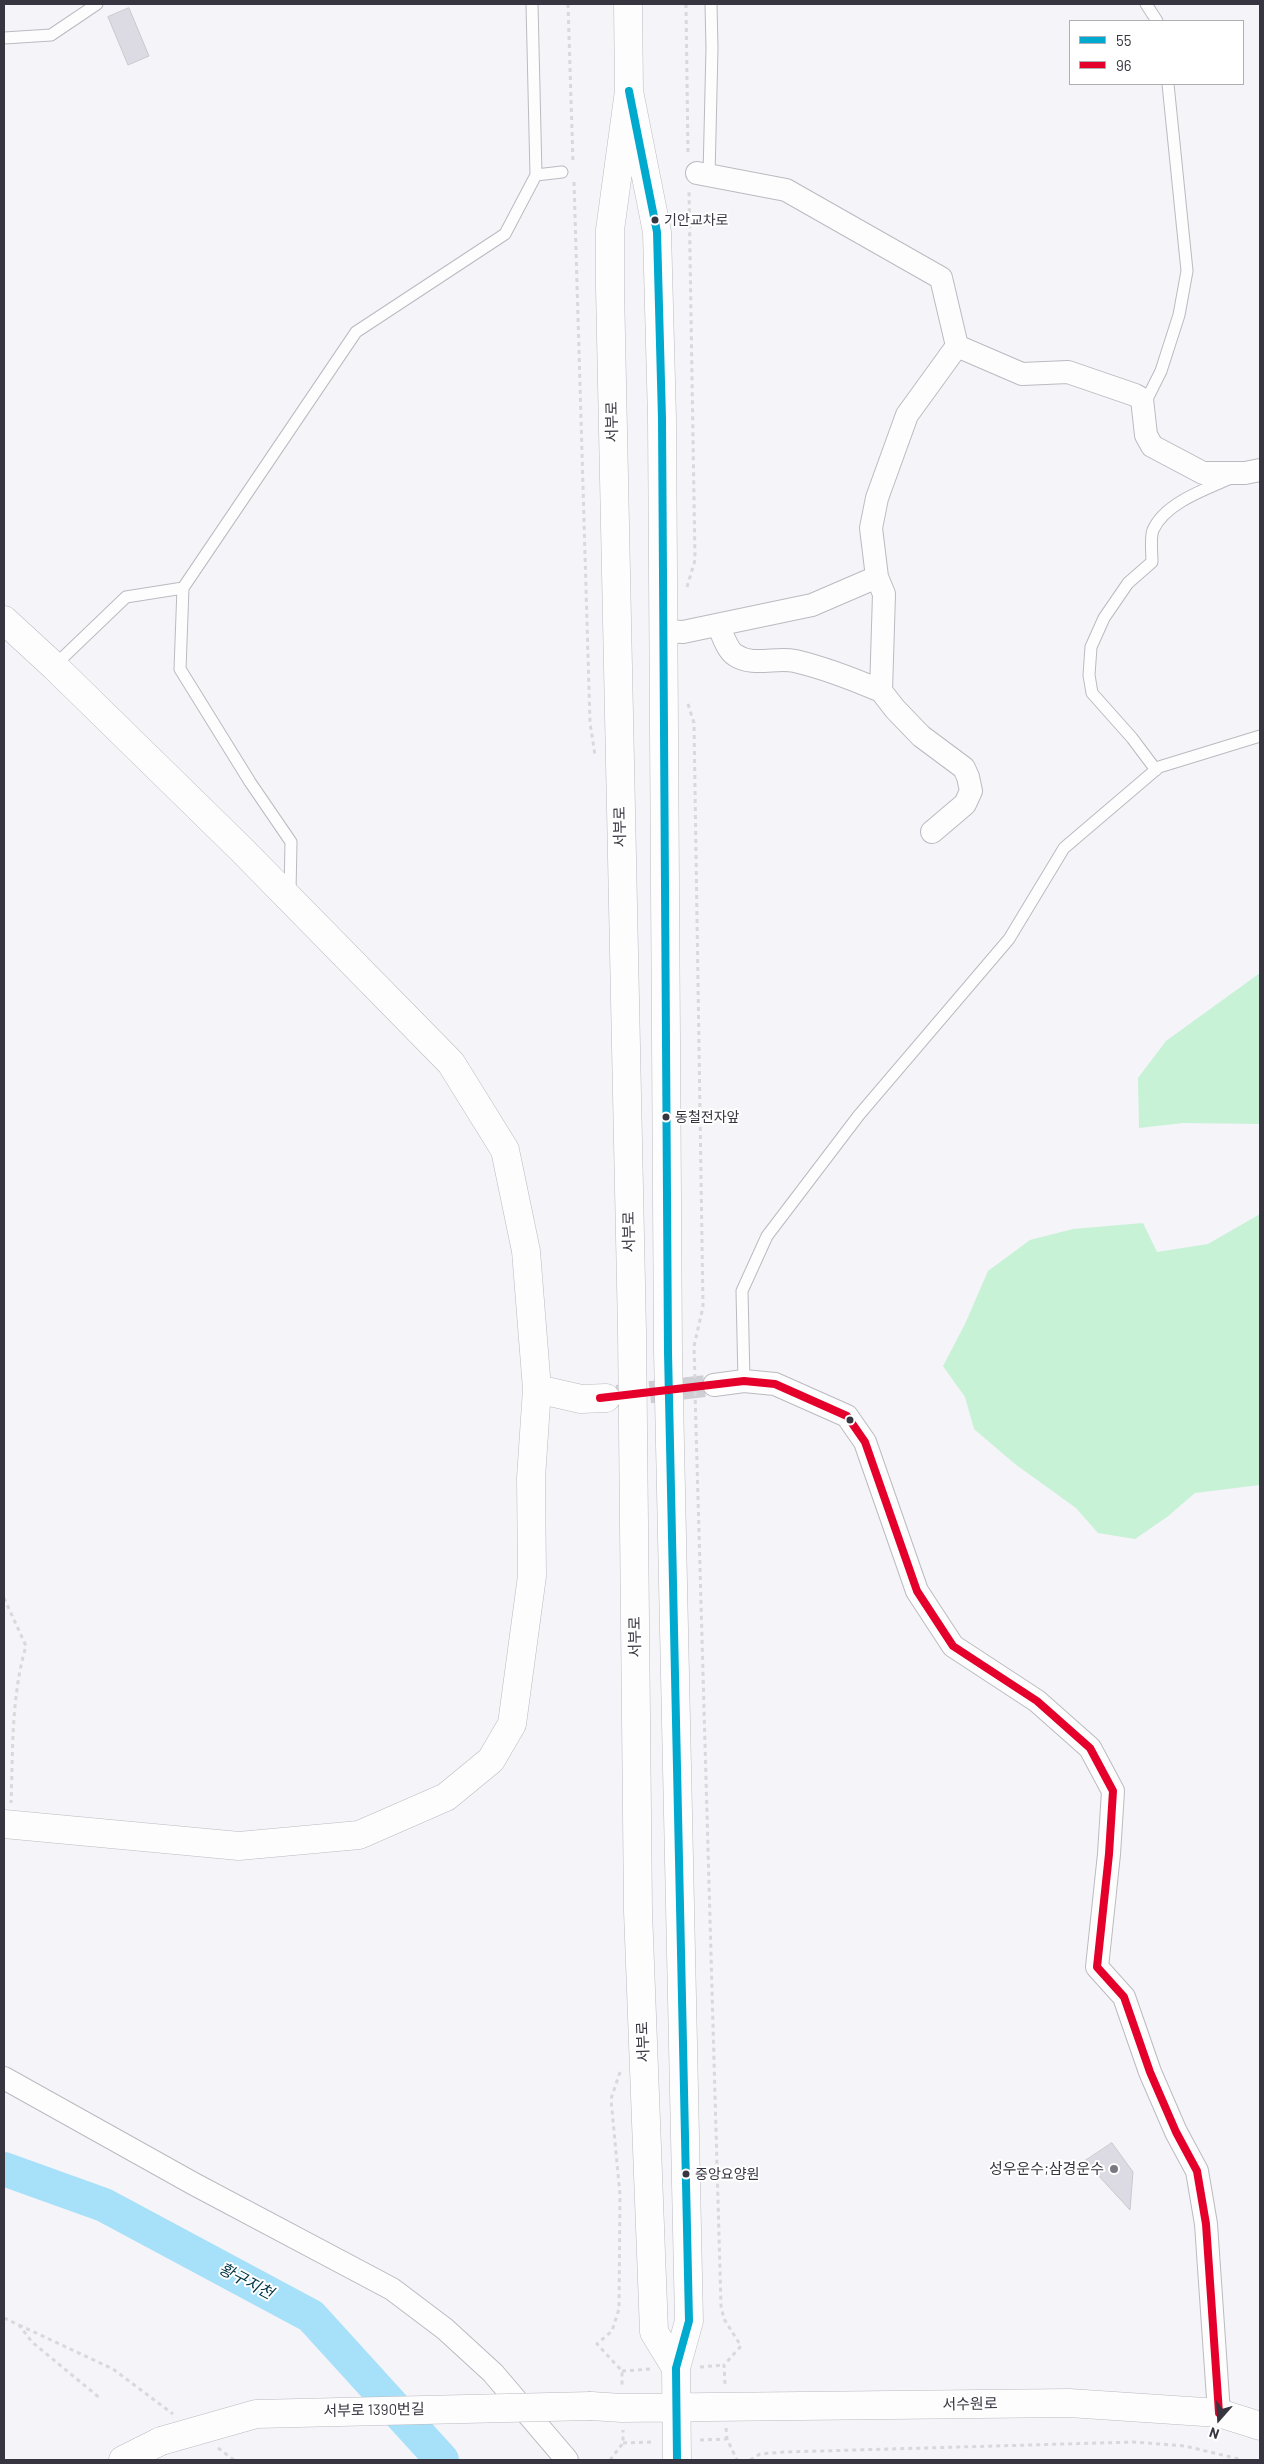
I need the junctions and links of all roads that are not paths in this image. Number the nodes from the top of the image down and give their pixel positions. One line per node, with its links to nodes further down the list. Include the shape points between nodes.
1 (97, 4): 7 (lane, via 51,35)
2 (532, 4): 12 (lane)
3 (628, 4): 9 (main road, 서부로)
4 (711, 4): 11 (lane, via 712,48)
5 (1146, 4): 6 (lane)
6 (1156, 20)
7 (4, 38)
8 (1168, 85): 14 (lane, via 1187,271 1179,315 1161,371)
9 (630, 91): 20 (main road, 서부로, via 657,232); 33 (main road, 서부로, via 610,230 610,288 631,1322 638,1911 654,2332)
10 (568, 172): 12 (lane)
11 (696, 173): 13 (street, via 786,190 941,278)
12 (536, 175): 17 (lane, via 505,234 356,332)
13 (957, 346): 14 (street, via 1022,374 1068,372 1135,395 1142,399); 16 (street, via 907,415 877,498 871,528)
14 (1144, 405): 15 (street, via 1146,435 1152,446 1203,473)
15 (1252, 472): 24 (lane, via 1212,486 1168,510 1153,531 1152,562 1128,583 1104,618 1092,647 1092,693)
16 (877, 577): 19 (street, via 812,605); 22 (street, via 884,594)
17 (183, 588): 21 (lane, via 126,597); 26 (lane, via 180,669 291,842)
18 (4, 620): 21 (main road)
19 (718, 625): 20 (street, via 684,632); 22 (street, via 733,654 742,658 756,662 792,661 842,674)
20 (663, 631): 33 (main road, 서부로, via 668,1362 689,2321)
21 (54, 666): 26 (main road)
22 (881, 691): 25 (street, via 921,736 964,768 968,777 971,791 965,804)
23 (1260, 736): 24 (lane)
24 (1156, 770): 27 (lane, via 1064,848 1009,939 859,1115 767,1236 742,1291)
25 (932, 832)
26 (290, 901): 29 (main road, via 451,1063 505,1150 526,1251)
27 (744, 1381): 28 (street); 35 (street, via 775,1384 847,1416 865,1442 917,1591 953,1646 1037,1701 1084,1742 1113,1791 1097,1967 1124,1997 1150,2072 1197,2171 1206,2224)
28 (714, 1385)
29 (537, 1389): 30 (main road, via 581,1399); 31 (main road, via 531,1478 532,1576 512,1724 491,1760 446,1797 360,1835 240,1846)
30 (606, 1398)
31 (7, 1824)
32 (4, 2078): 38 (street, via 392,2289 445,2329 493,2373)
33 (676, 2368): 34 (main road, 서부로)
34 (676, 2407): 35 (main road, 서수원로, via 1069,2403); 37 (main road, 서부로 1390번길, bridge, via 256,2414 161,2441); 39 (main road, 서부로)
35 (1219, 2413): 36 (main road, 서수원로)
36 (1260, 2426)
37 (123, 2460)
38 (567, 2460)
39 (678, 2460)

